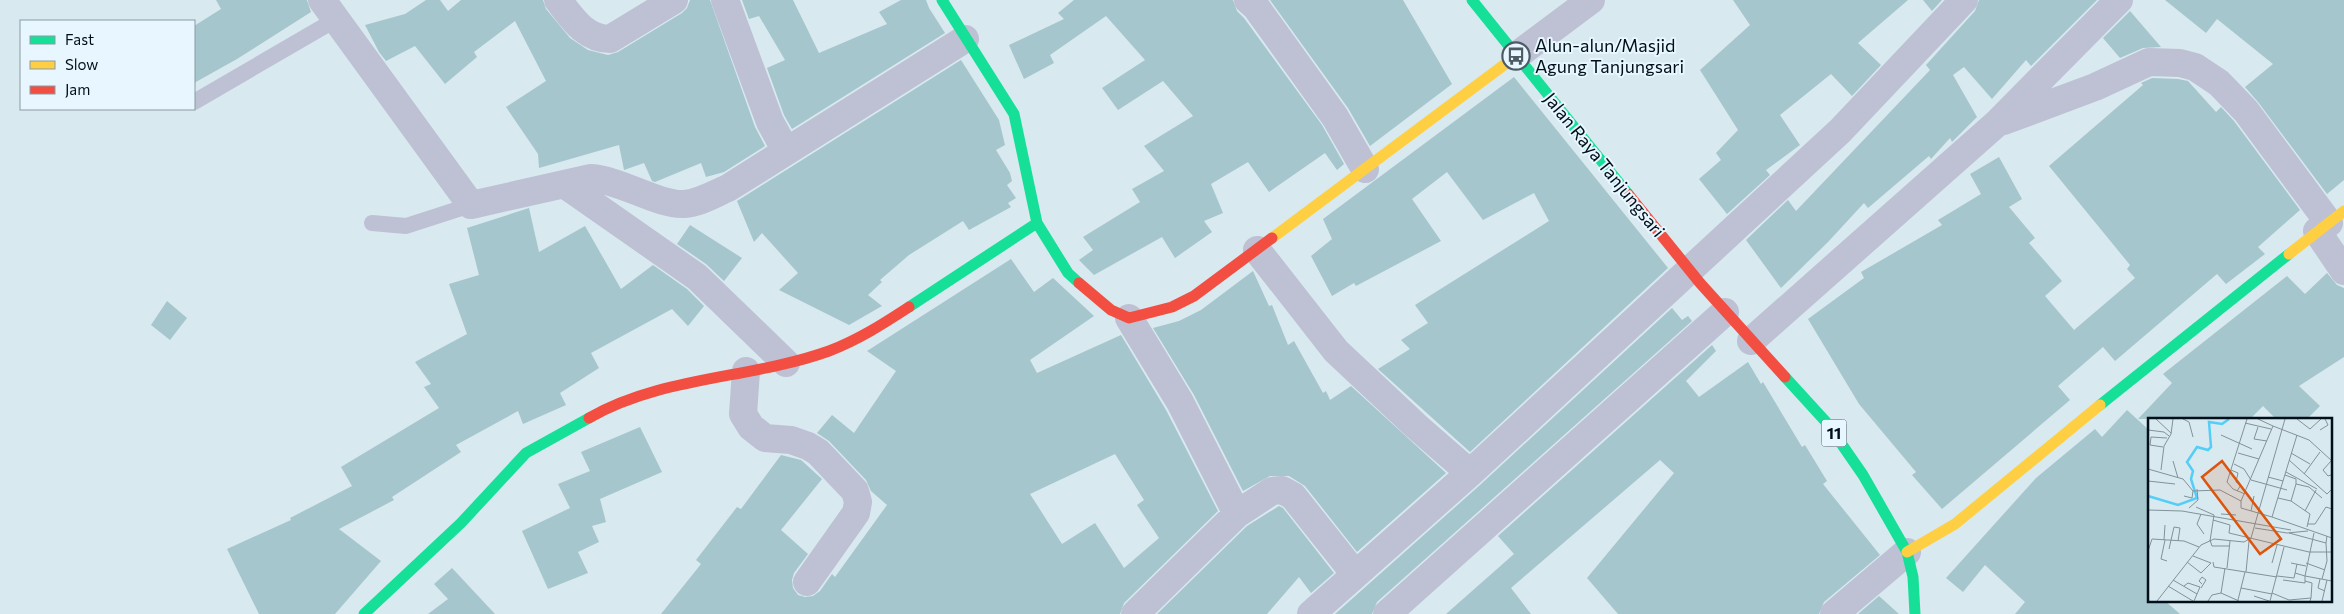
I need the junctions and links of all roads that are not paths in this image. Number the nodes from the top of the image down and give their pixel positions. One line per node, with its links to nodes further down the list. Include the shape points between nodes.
1 (558, 0): 2 (street, via 578,26 600,39 610,39)
2 (674, 0)
3 (725, 0): 15 (street, via 770,122)
4 (1248, 0): 16 (street, via 1335,116)
5 (1472, 0): 12 (main road, Jalan Raya Tanjungsari / 11)
6 (1591, 0): 12 (street)
7 (1964, 0): 29 (street, via 1840,131)
8 (2119, 0): 14 (street)
9 (949, 3): 11 (main road)
10 (328, 10): 13 (lane); 18 (street)
11 (965, 39): 15 (street); 21 (main road, via 1014,114)
12 (1516, 56): 16 (main road); 24 (main road, Jalan Raya Tanjungsari / 11)
13 (195, 101)
14 (1996, 124): 19 (street, via 2149,62 2195,67 2219,83 2246,111); 26 (street)
15 (786, 151): 17 (street, via 728,188 682,204 606,179 591,178)
16 (1365, 169): 22 (main road)
17 (564, 184): 18 (street); 27 (street, via 698,277)
18 (471, 205): 20 (lane, via 406,226)
19 (2330, 222): 23 (street); 31 (main road, via 2110,396 1956,524)
20 (372, 223)
21 (1037, 223): 25 (main road, via 1068,272 1112,310); 27 (main road, via 866,335 828,351)
22 (1257, 250): 25 (main road, via 1194,296 1172,307); 29 (street, via 1336,352)
23 (2344, 271)
24 (1725, 312): 26 (main road, 11); 37 (street)
25 (1129, 318): 30 (street, via 1180,402)
26 (1751, 341): 31 (main road, 11, via 1827,423 1863,475)
27 (786, 363): 28 (main road)
28 (746, 371): 33 (street, via 743,414 751,427 765,438 791,440 818,452 855,490 856,513); 34 (main road, via 654,391 608,407 526,454 460,523)
29 (1470, 473): 32 (street)
30 (1237, 514): 32 (street, via 1272,491 1282,490 1293,496); 35 (street)
31 (1906, 552): 38 (street); 39 (main road, 11, via 1913,577)
32 (1355, 574): 36 (street)
33 (807, 582)
34 (364, 614)
35 (1134, 614)
36 (1311, 614)
37 (1387, 614)
38 (1834, 614)
39 (1915, 614)

